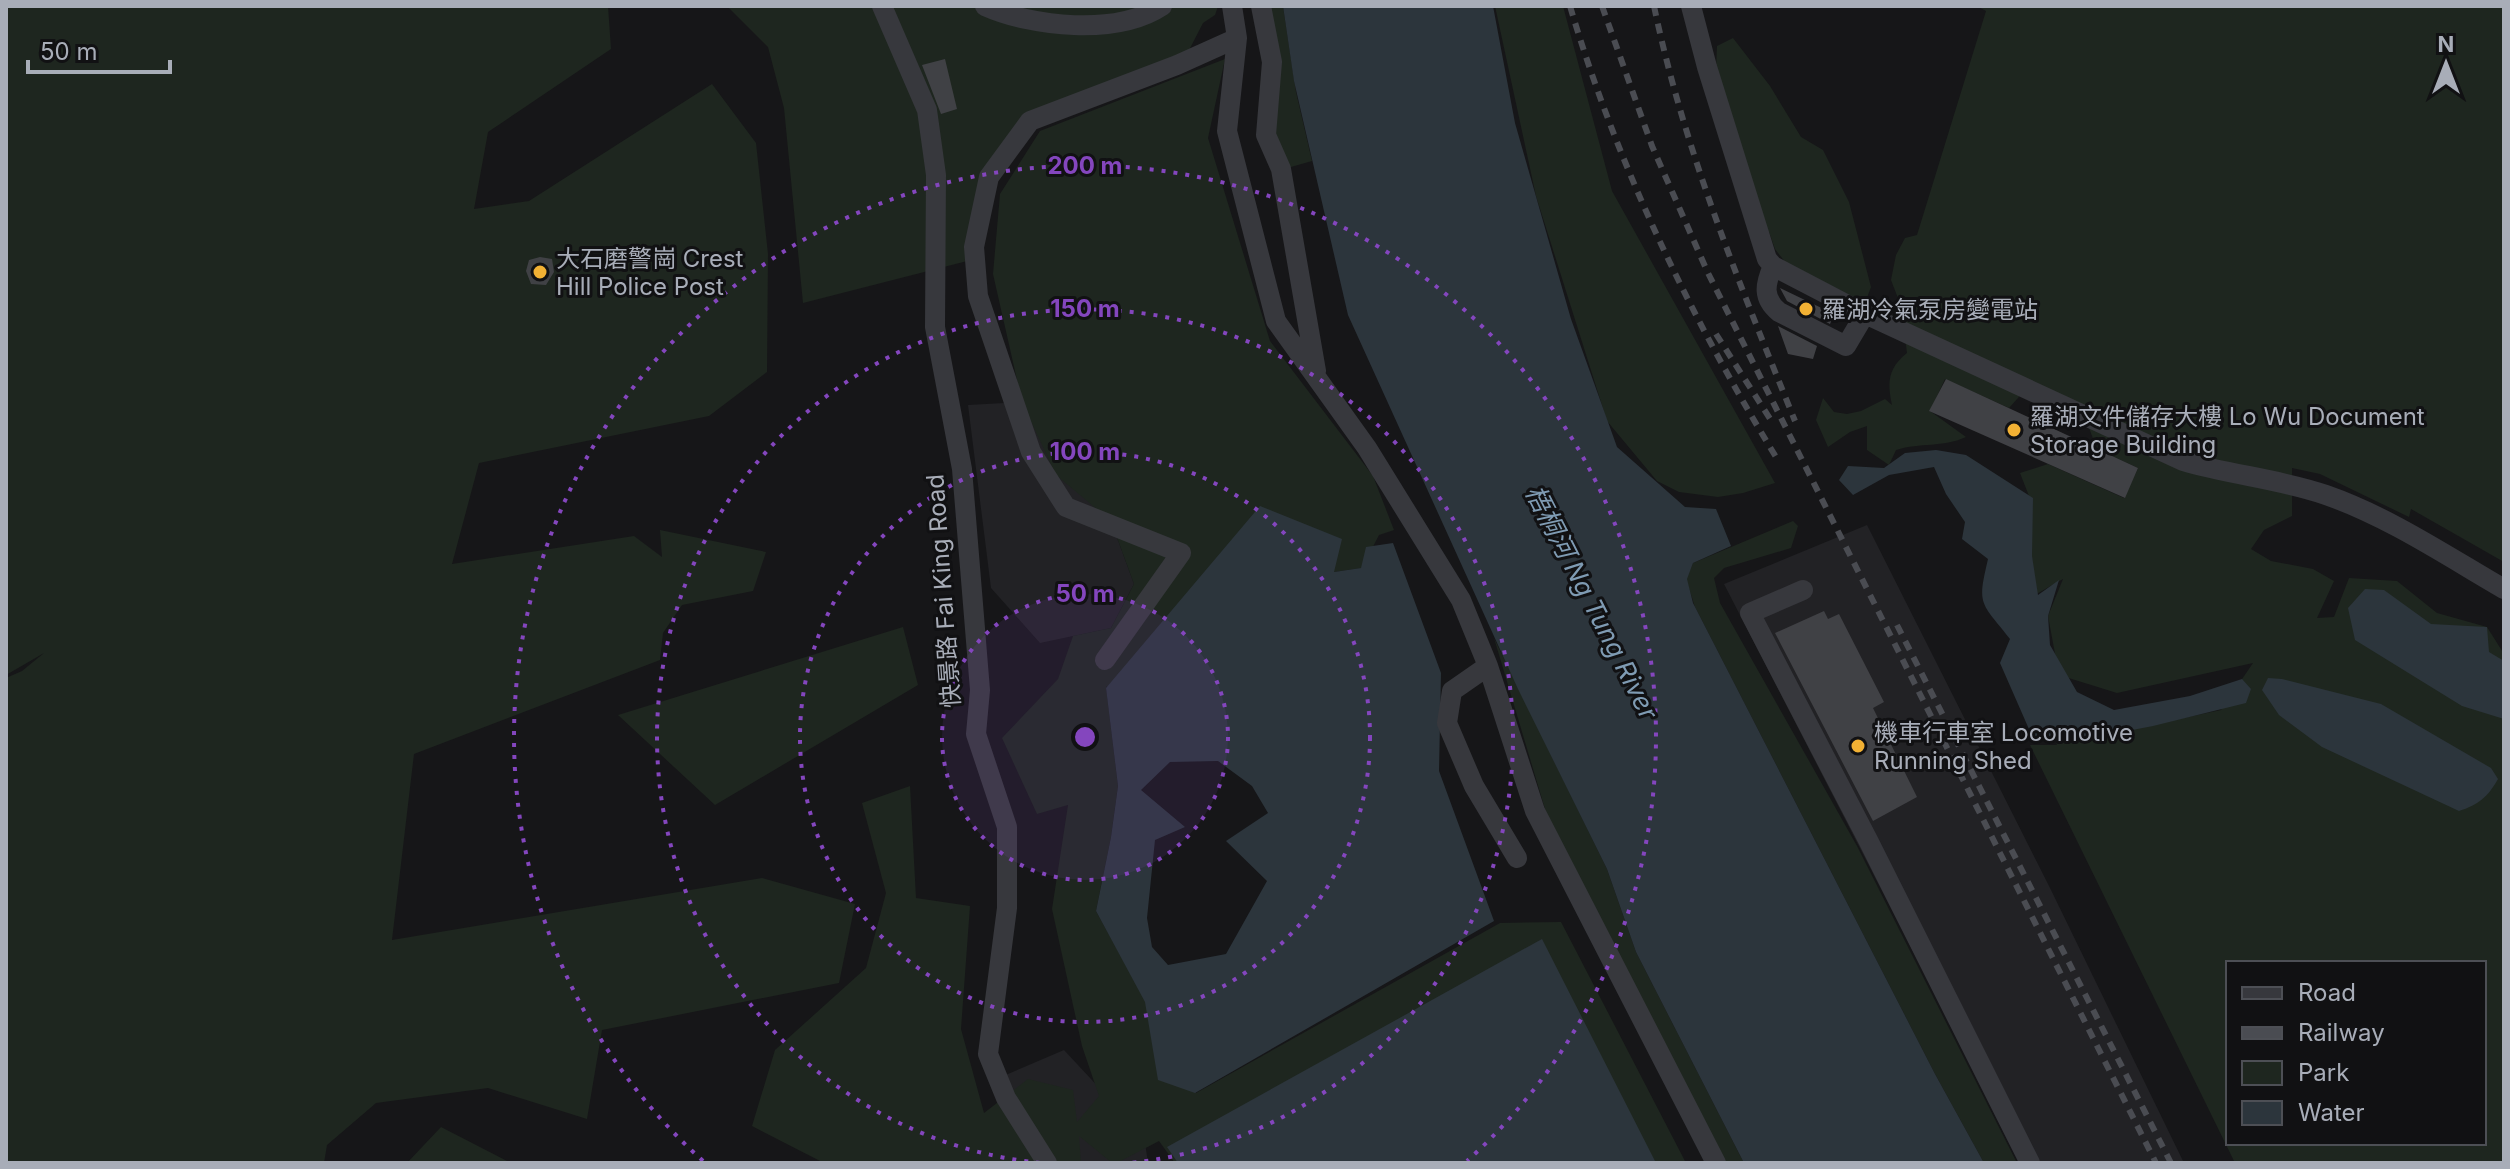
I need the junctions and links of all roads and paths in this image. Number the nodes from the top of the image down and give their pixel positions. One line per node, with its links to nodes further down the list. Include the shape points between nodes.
1 (882, 6): 16 (street, 快景路 Fai King Road, via 927,110 936,175 935,327 962,469 980,690 976,734 1007,827 1007,908 988,1054 1006,1098)
2 (985, 6): 3 (street, via 1006,15 1067,24 1107,24)
3 (1162, 6)
4 (1232, 6): 7 (street)
5 (1261, 6): 10 (street, via 1272,62 1266,135 1281,169)
6 (1691, 6): 8 (street)
7 (1237, 38): 10 (street, via 1227,131 1276,321); 13 (street, via 1030,121 989,177 974,247 978,296 1031,452 1066,507 1181,553)
8 (1773, 266): 9 (street); 9 (street, via 1765,284 1779,312 1846,346)
9 (1865, 314): 11 (street, via 2183,461 2340,500)
10 (1317, 379): 14 (street, via 1367,448 1461,600)
11 (2504, 589)
12 (1803, 590): 18 (street, via 1750,613)
13 (1105, 660)
14 (1488, 666): 15 (street, via 1452,691 1447,723 1474,786); 17 (street, via 1535,811)
15 (1517, 858)
16 (1047, 1163)
17 (1716, 1163)
18 (2030, 1163)

